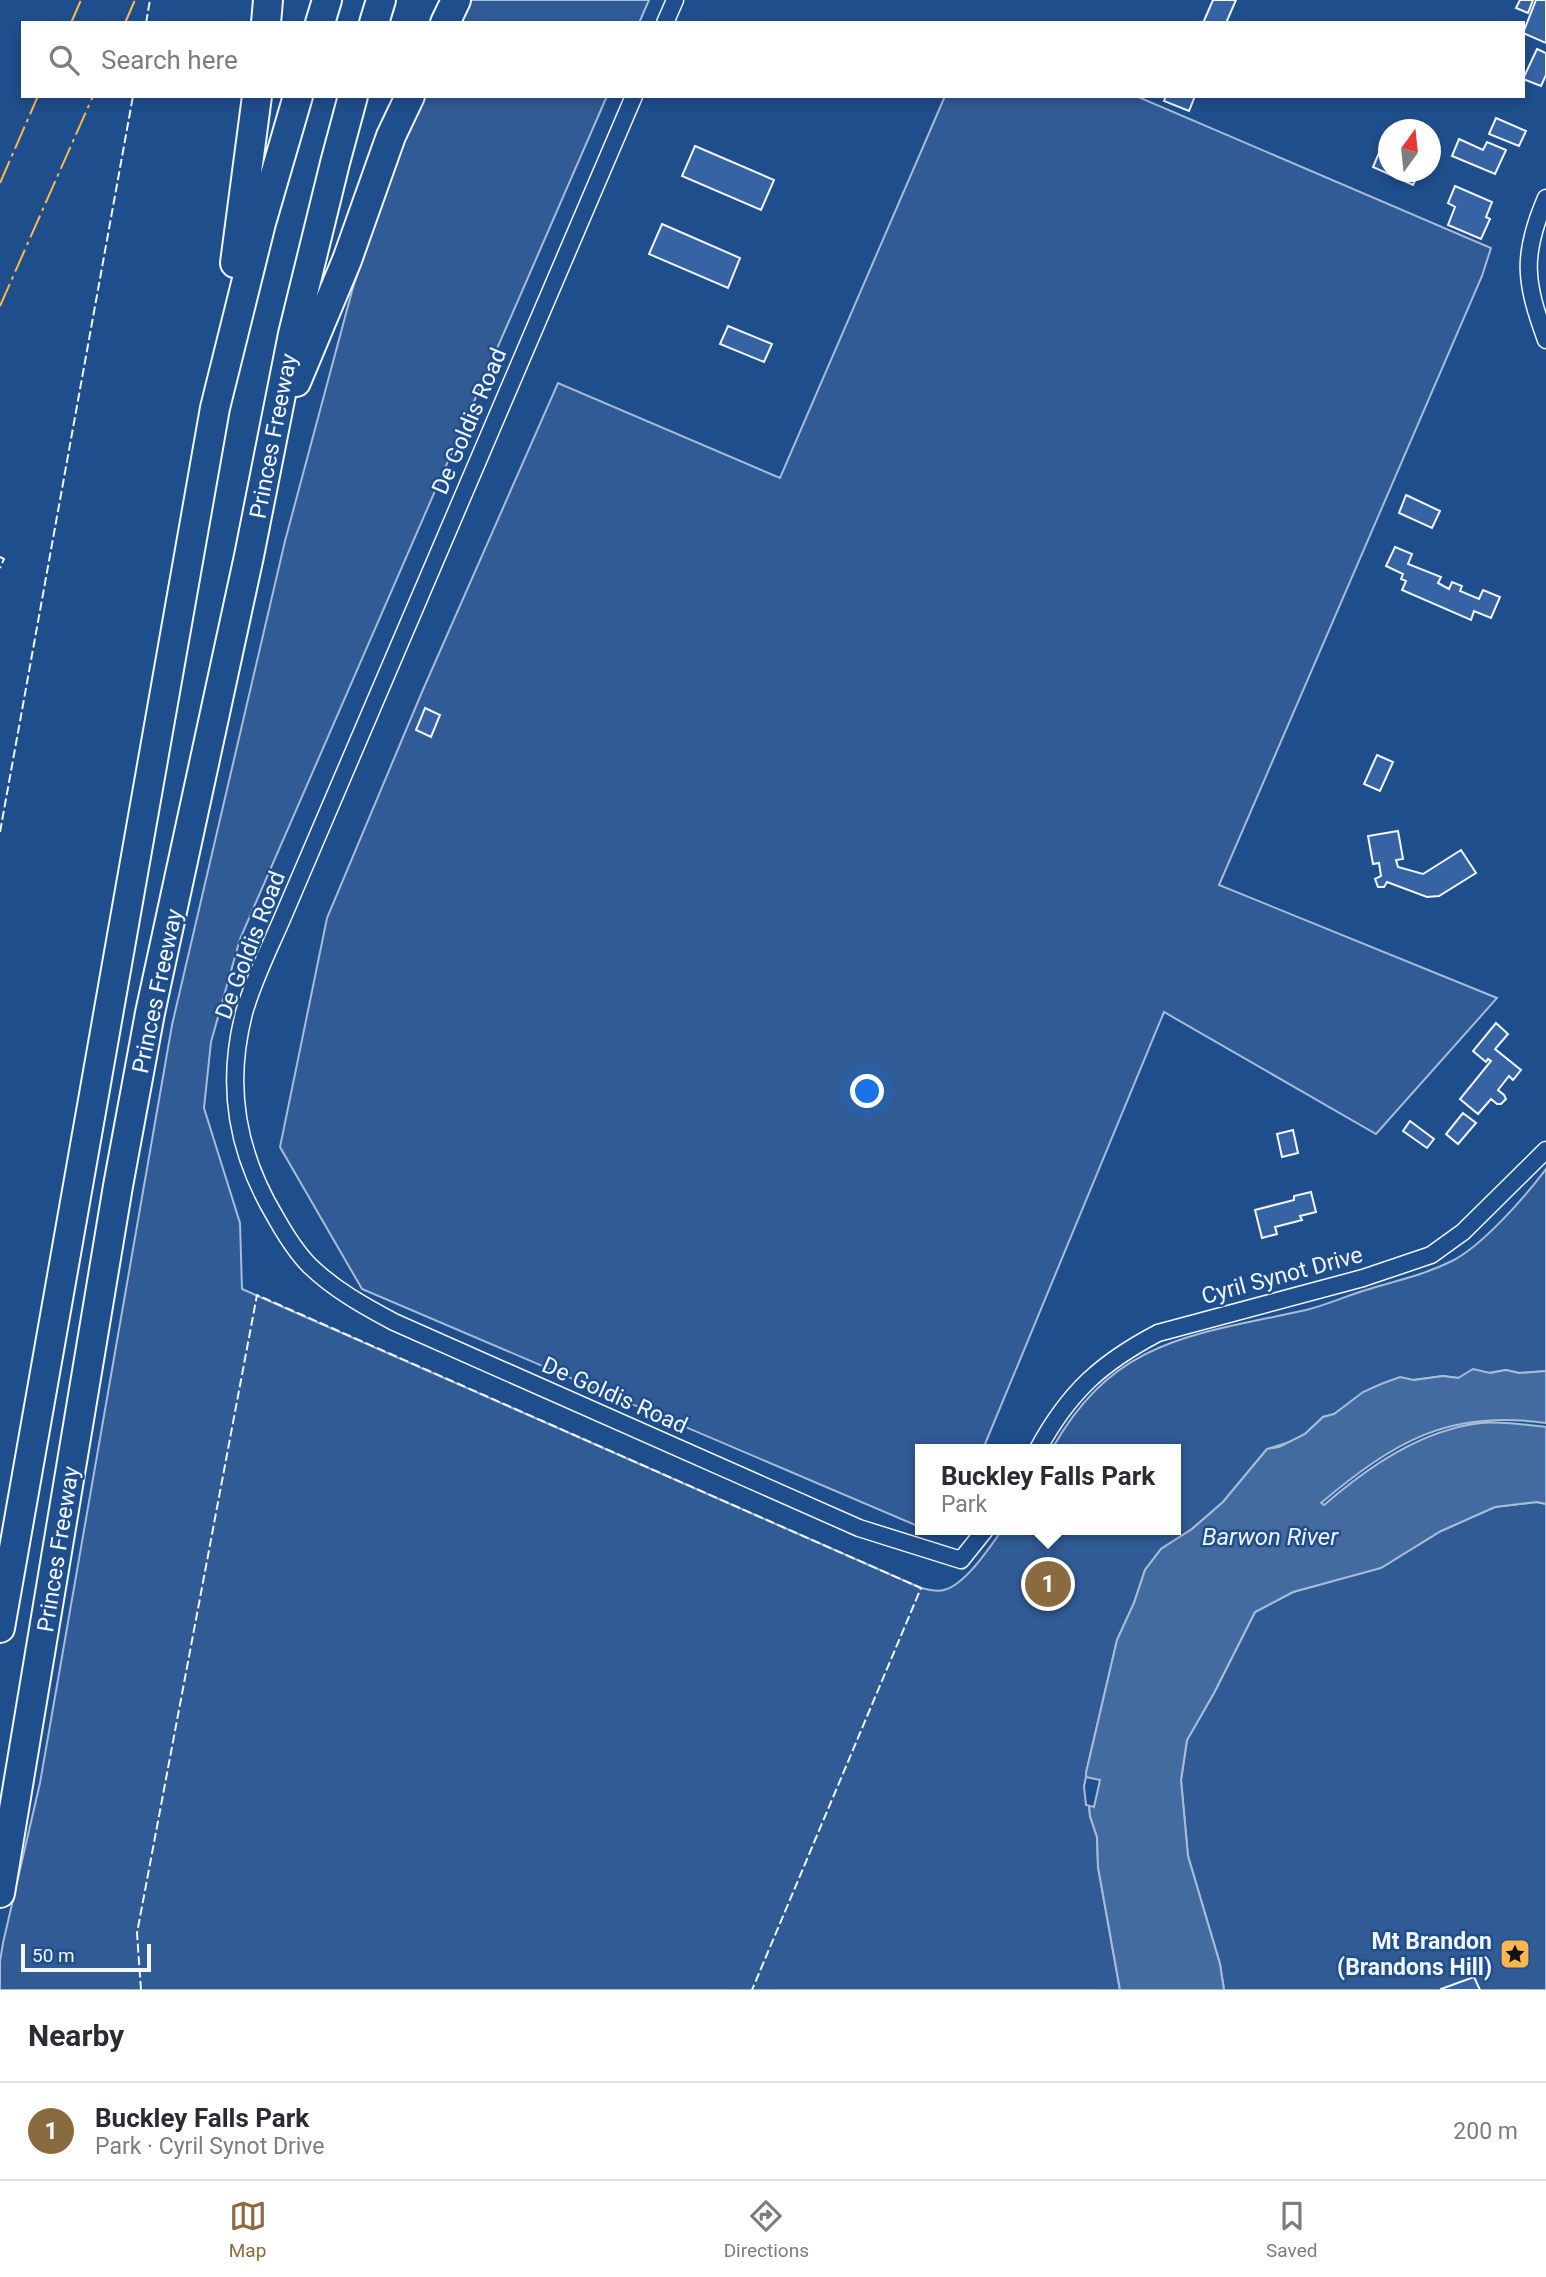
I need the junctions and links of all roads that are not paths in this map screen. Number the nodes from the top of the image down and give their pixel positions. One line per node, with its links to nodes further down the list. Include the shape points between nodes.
1 (268, 0): 6 (highway)
2 (327, 0): 7 (highway)
3 (381, 0): 8 (highway)
4 (456, 0): 9 (highway)
5 (675, 0): 10 (street)
6 (265, 21)
7 (321, 21)
8 (375, 21)
9 (446, 21)
10 (667, 21)
11 (257, 98): 18 (highway)
12 (297, 98): 18 (highway, Princes Freeway)
13 (353, 98): 19 (highway, Princes Freeway)
14 (409, 98): 19 (highway)
15 (633, 98): 22 (street, De Goldis Road, via 244,1012 234,1066 236,1112 245,1156 261,1194 309,1265 345,1295 394,1322 859,1528 961,1560)
16 (1546, 198): 17 (street, via 1534,225 1528,260 1530,291)
17 (1546, 340)
18 (215, 408): 23 (highway, Princes Freeway)
19 (270, 443): 24 (highway, Princes Freeway, via 150,1013)
20 (1546, 1150): 21 (street, Cyril Synot Drive, via 1463,1232 1431,1255 1158,1333 1129,1348 1076,1391)
21 (1041, 1444)
22 (981, 1535)
23 (0, 1629)
24 (0, 1893)

